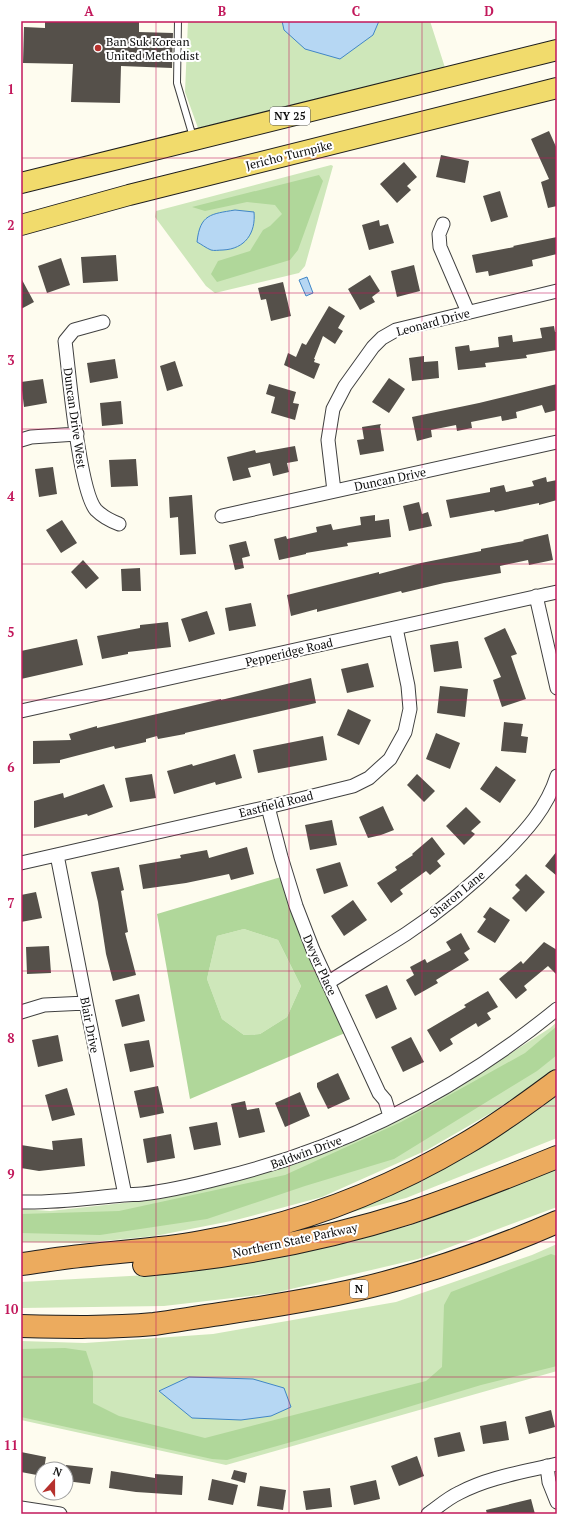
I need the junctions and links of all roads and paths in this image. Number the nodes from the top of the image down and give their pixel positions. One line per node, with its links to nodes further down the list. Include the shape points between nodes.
1 (178, 21): 4 (lane, via 177,83)
2 (557, 50): 4 (main road, NY 25)
3 (557, 88): 7 (main road, Jericho Turnpike, via 129,195)
4 (194, 141): 5 (main road, NY 25)
5 (21, 183)
6 (443, 224): 9 (street, via 439,234 440,247)
7 (21, 225)
8 (557, 291): 9 (street, Leonard Drive)
9 (468, 312): 14 (street, Leonard Drive, via 396,330 373,347 345,386 333,409 328,440)
10 (103, 322): 11 (street, Duncan Drive West, via 74,330 65,341)
11 (77, 434): 12 (street); 16 (street, Duncan Drive West, via 85,486 91,502 110,520)
12 (21, 440)
13 (557, 442): 14 (street, Duncan Drive)
14 (334, 491): 15 (street, Duncan Drive)
15 (222, 516)
16 (119, 524)
17 (557, 592): 18 (street, Pepperidge Road)
18 (536, 596): 19 (street, Pepperidge Road); 20 (street)
19 (396, 628): 21 (street, Pepperidge Road); 23 (street, Eastfield Road, via 410,709 405,732 390,759 369,778 353,786)
20 (557, 688)
21 (21, 712)
22 (557, 776): 26 (street, Sharon Lane, via 553,790 533,822 484,873 407,933)
23 (268, 807): 24 (street, Eastfield Road); 26 (street, Dwyer Place, via 296,906)
24 (57, 855): 25 (street, Eastfield Road); 27 (street, Blair Drive)
25 (21, 863)
26 (329, 982): 31 (street, Dwyer Place, via 379,1093 385,1100)
27 (86, 1003): 29 (street, via 44,1005); 33 (street, Blair Drive)
28 (557, 1009): 31 (street, Baldwin Drive, via 478,1068 419,1103)
29 (21, 1012)
30 (557, 1081): 37 (highway, via 465,1145 382,1187 316,1212 246,1233 202,1242)
31 (390, 1116): 33 (street, Baldwin Drive, via 331,1144 264,1167 190,1186)
32 (557, 1157): 38 (highway, Northern State Parkway, via 408,1213 292,1243 205,1258 136,1266 90,1270)
33 (125, 1195): 34 (street, Baldwin Drive, via 83,1200)
34 (21, 1202)
35 (557, 1222): 39 (highway, N, via 449,1264 360,1289 266,1307)
36 (557, 1234): 39 (highway, via 505,1256 457,1272 337,1305 222,1325)
37 (21, 1264)
38 (21, 1268)
39 (153, 1324): 40 (highway, N)
40 (21, 1326)
41 (552, 1465): 42 (street, via 549,1482); 45 (street, via 475,1485 458,1493)
42 (557, 1502)
43 (21, 1508): 44 (street)
44 (60, 1514)
45 (428, 1514)

